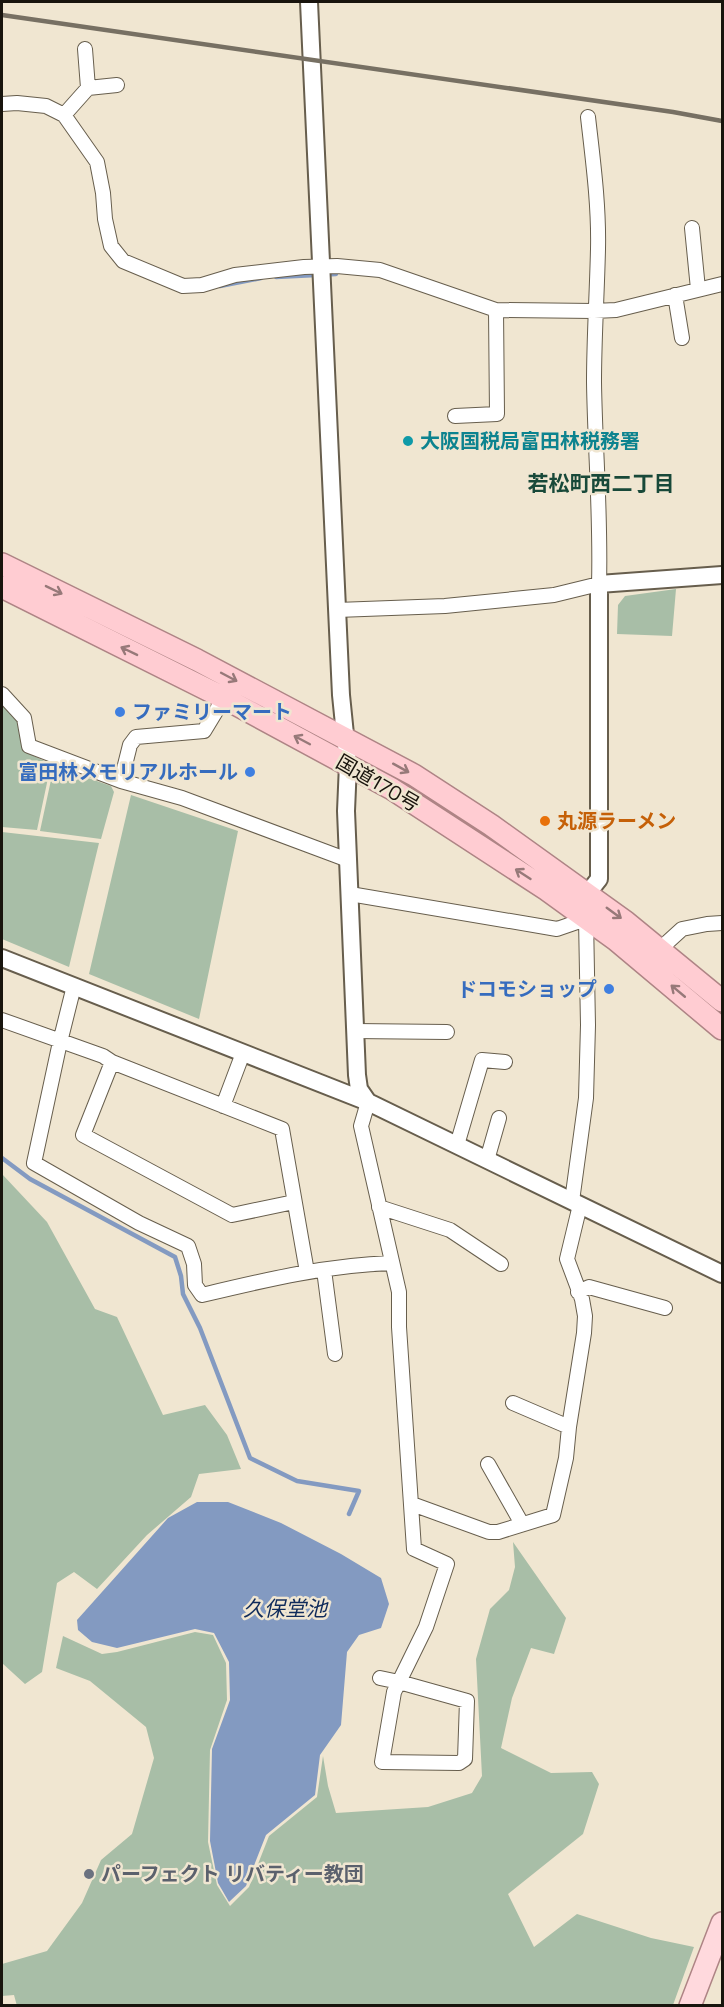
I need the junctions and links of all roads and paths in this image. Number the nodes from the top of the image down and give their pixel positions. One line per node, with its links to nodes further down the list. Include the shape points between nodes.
1 (309, 2): 9 (street)
2 (85, 49): 4 (street)
3 (117, 85): 4 (street)
4 (88, 88): 6 (street)
5 (2, 104): 6 (street, via 46,106)
6 (64, 115): 9 (street, via 97,162 111,246 123,261 183,286 235,275)
7 (588, 117): 14 (street, via 597,198)
8 (692, 228): 11 (street)
9 (321, 267): 13 (street, via 380,270); 21 (street)
10 (723, 284): 11 (street)
11 (698, 289): 12 (street)
12 (675, 295): 14 (street, via 616,310); 15 (street)
13 (496, 310): 14 (street); 16 (street, via 496,414)
14 (595, 311): 19 (street)
15 (682, 338)
16 (455, 417)
17 (2, 564): 24 (highway, 国道170号, one-way to 24, via 198,660)
18 (723, 574): 19 (street)
19 (599, 584): 21 (street, via 554,596); 29 (street, via 599,879)
20 (2, 587): 23 (highway, 国道170号, one-way to 20)
21 (337, 610): 24 (street)
22 (2, 694): 26 (street, via 24,718 29,746)
23 (224, 698): 25 (highway, 国道170号, one-way to 23); 26 (street, via 204,731 136,736)
24 (345, 738): 25 (street); 29 (highway, 国道170号, one-way to 29, via 452,799)
25 (348, 764): 27 (street); 30 (highway, 国道170号, one-way to 25, via 443,821)
26 (121, 781): 27 (street, via 182,798)
27 (348, 860): 28 (street)
28 (350, 894): 30 (street, via 558,929); 38 (street)
29 (587, 894): 32 (highway, 国道170号, one-way to 32)
30 (586, 919): 37 (highway, 国道170号, one-way to 30); 50 (street, via 586,1098)
31 (723, 923): 32 (street, via 682,929)
32 (660, 950): 35 (highway, 国道170号)
33 (2, 958): 34 (street)
34 (74, 986): 40 (street); 41 (street)
35 (723, 1001)
36 (2, 1020): 40 (street)
37 (723, 1029)
38 (355, 1031): 39 (street); 44 (street, via 359,1089)
39 (447, 1032)
40 (60, 1042): 42 (street); 55 (street, via 34,1163 139,1223 188,1246 195,1285 202,1295)
41 (243, 1053): 44 (street); 45 (street)
42 (112, 1062): 45 (street); 49 (street, via 83,1135 232,1215)
43 (505, 1062): 47 (street, via 482,1060)
44 (368, 1102): 47 (street); 51 (street, via 361,1126)
45 (223, 1106): 49 (street, via 282,1129)
46 (499, 1118): 48 (street)
47 (457, 1145): 48 (street)
48 (488, 1160): 50 (street)
49 (294, 1202): 55 (street)
50 (576, 1203): 56 (street); 57 (street, via 567,1259)
51 (379, 1207): 52 (street); 53 (street, via 450,1230)
52 (392, 1263): 54 (street); 63 (street, via 399,1292)
53 (501, 1264)
54 (324, 1270): 55 (street); 59 (street)
55 (307, 1272)
56 (723, 1274)
57 (578, 1292): 58 (street, via 589,1287); 61 (street, via 585,1316 584,1333)
58 (665, 1308)
59 (335, 1354)
60 (513, 1403): 61 (street)
61 (569, 1427): 64 (street, via 553,1515)
62 (488, 1464): 64 (street)
63 (412, 1504): 64 (street, via 489,1532); 66 (street, via 414,1549 447,1564 426,1628)
64 (522, 1524)
65 (380, 1678): 66 (street)
66 (399, 1682): 66 (street, via 382,1762 459,1763 465,1759 467,1701)
67 (723, 1923): 68 (main road)
68 (690, 2006)

